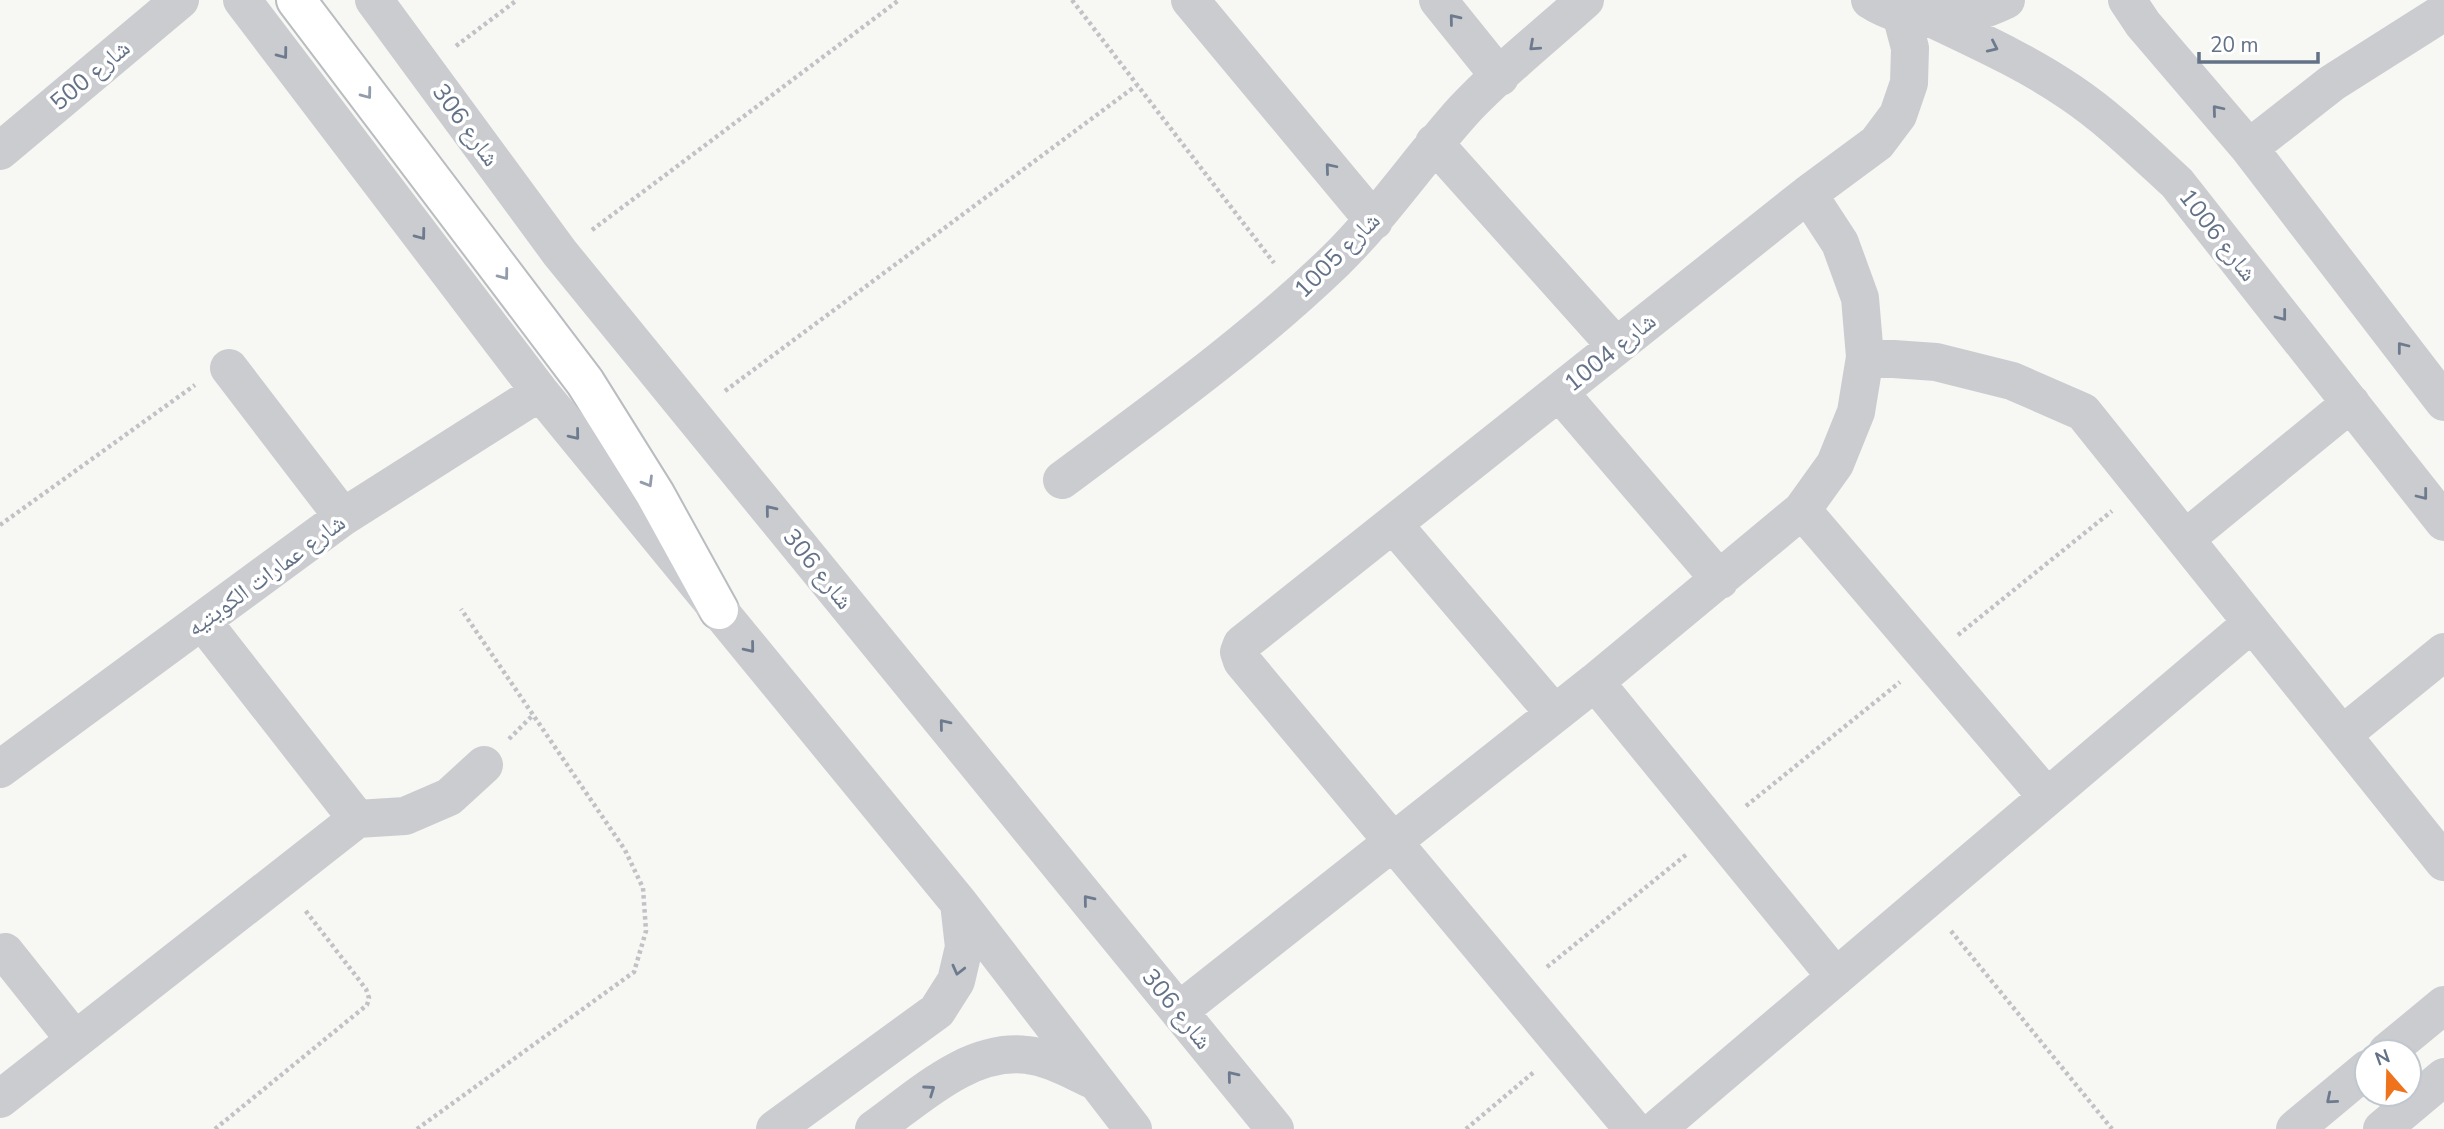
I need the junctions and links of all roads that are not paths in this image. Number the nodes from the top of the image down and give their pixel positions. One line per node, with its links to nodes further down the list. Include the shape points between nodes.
1 (180, 0): 15 (street, شارع 500)
2 (242, 0): 21 (street, one-way to 21)
3 (296, 0): 32 (highway, one-way to 32, via 585,382 655,494)
4 (374, 0): 49 (street, شارع 306, one-way to 4, via 560,253)
5 (1190, 0): 17 (street, one-way to 5)
6 (1438, 0): 12 (street, one-way to 6)
7 (1585, 0): 12 (street, شارع 1005, one-way to 12)
8 (2006, 0): 10 (street, via 1960,17)
9 (2127, 0): 14 (street, one-way to 9)
10 (1901, 11): 16 (street, شارع 1004, via 1910,71 1898,115 1877,142); 24 (street, شارع 1006, one-way to 24, via 2003,52 2071,92 2133,142 2177,183)
11 (2436, 16): 14 (street, via 2332,83)
12 (1500, 76): 13 (street, شارع 1005)
13 (1434, 143): 17 (street, شارع 1005); 18 (street)
14 (2249, 148): 23 (street, one-way to 14)
15 (0, 151)
16 (1808, 194): 18 (street, شارع 1004); 19 (street, via 1840,243 1860,298)
17 (1374, 221): 25 (street, شارع 1005, via 1232,353)
18 (1616, 346): 22 (street, شارع 1004)
19 (1865, 357): 26 (street, via 1856,412 1835,464); 30 (street, via 1949,365 2012,381 2083,412)
20 (229, 368): 27 (street)
21 (540, 392): 27 (street, شارع عمارات الكويتيه); 32 (street, one-way to 32)
22 (1559, 392): 29 (street, شارع 1004); 31 (street)
23 (2444, 402)
24 (2351, 403): 28 (street, شارع 1006, one-way to 28); 30 (street)
25 (1062, 480)
26 (1802, 510): 31 (street); 41 (street)
27 (344, 517): 33 (street, شارع عمارات الكويتيه)
28 (2444, 522)
29 (1393, 524): 37 (street); 43 (street, شارع 1004, via 1242,644 1240,652 1241,661)
30 (2185, 539): 34 (street)
31 (1720, 580): 36 (street)
32 (719, 610): 45 (street, one-way to 45)
33 (203, 622): 40 (street, شارع عمارات الكويتيه); 42 (street)
34 (2252, 623): 38 (street); 41 (street)
35 (2444, 652): 38 (street)
36 (1595, 682): 37 (street); 47 (street)
37 (1554, 713): 43 (street)
38 (2342, 735): 44 (street)
39 (484, 765): 42 (street, via 449,797 405,816)
40 (0, 769)
41 (2047, 797): 47 (street)
42 (357, 819): 51 (street)
43 (1393, 843): 49 (street); 60 (street)
44 (2444, 863)
45 (959, 903): 53 (street); 56 (street, one-way to 56, via 964,947 956,981 937,1011)
46 (5, 952): 51 (street)
47 (1836, 977): 61 (street)
48 (2444, 1004): 50 (street)
49 (1179, 1011): 59 (street, شارع 306, one-way to 49)
50 (2404, 1038)
51 (75, 1040): 55 (street)
52 (2444, 1077): 63 (street)
53 (1093, 1080): 57 (street, one-way to 53, via 971,1062 1001,1053 1030,1055); 58 (street)
54 (2353, 1081): 62 (street, one-way to 62)
55 (0, 1099)
56 (775, 1129)
57 (874, 1129)
58 (1133, 1129)
59 (1275, 1129)
60 (1633, 1129)
61 (1657, 1129)
62 (2295, 1129)
63 (2382, 1129)

